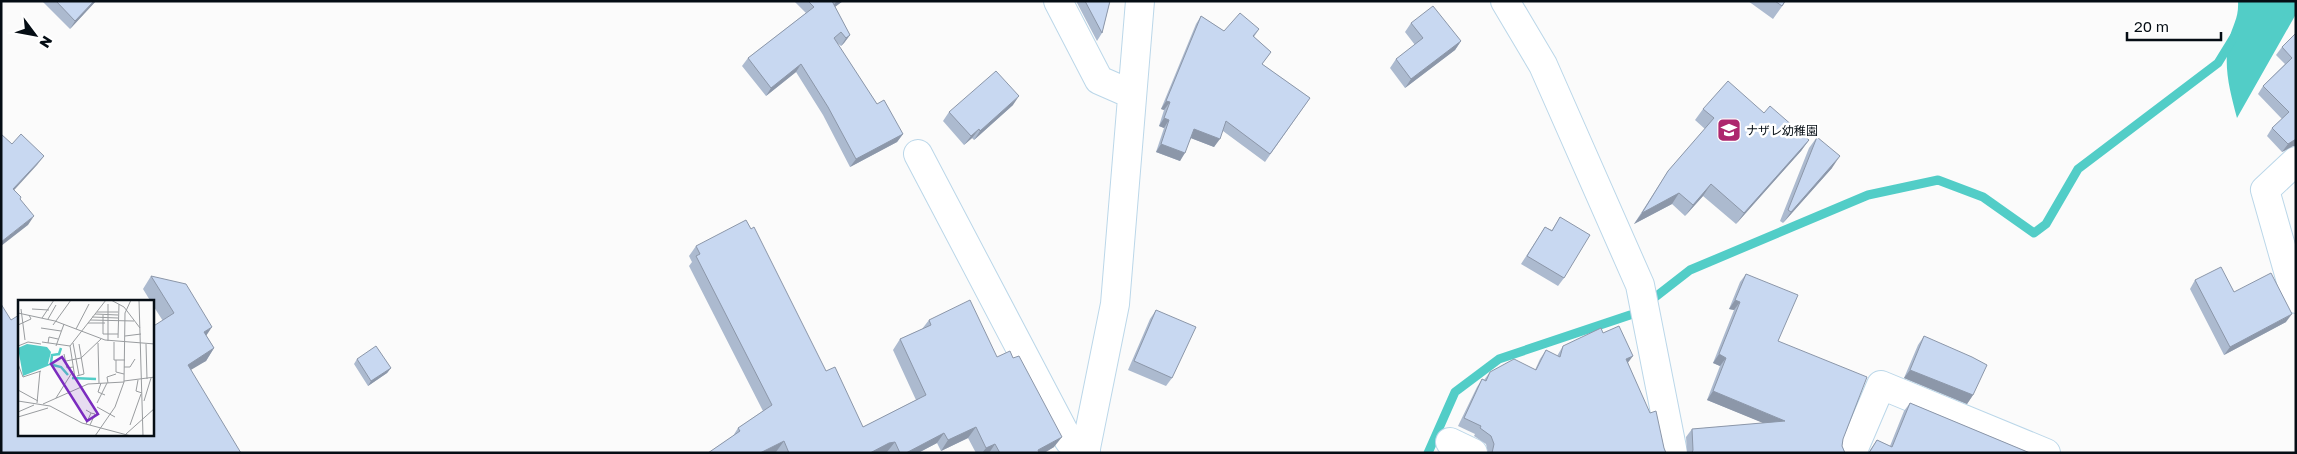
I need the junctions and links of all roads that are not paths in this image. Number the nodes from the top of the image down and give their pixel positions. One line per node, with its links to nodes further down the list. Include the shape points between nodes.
1 (1058, 1): 4 (street, via 1099,80)
2 (1140, 1): 4 (street)
3 (1505, 1): 10 (street, via 1543,65 1640,285)
4 (1132, 94): 8 (street, via 1115,304)
5 (918, 154): 8 (street, via 1069,441)
6 (2296, 162): 7 (street, via 2265,190)
7 (2296, 299)
8 (1086, 451)
9 (2041, 452): 11 (street, via 1881,385)
10 (1672, 453)
11 (1852, 453)

